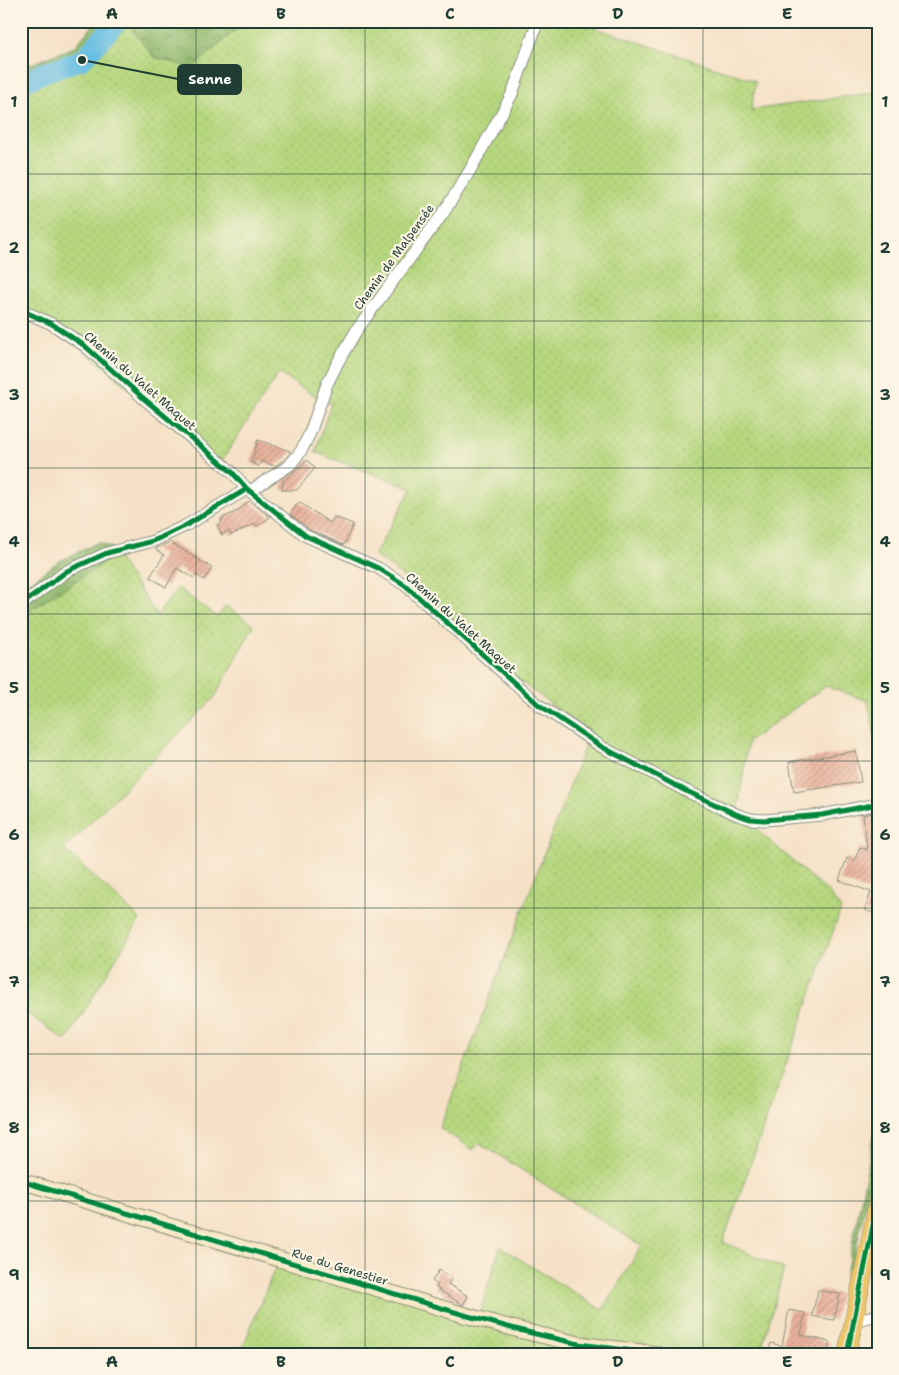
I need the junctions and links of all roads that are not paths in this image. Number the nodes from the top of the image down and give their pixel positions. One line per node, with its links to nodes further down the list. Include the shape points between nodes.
1 (538, 21): 3 (street, Chemin de Malpensée, via 512,94 444,212 356,331 327,384 301,451 290,465)
2 (21, 310): 3 (street, Chemin du Valet Maquet, via 52,324 85,346)
3 (249, 490): 4 (street, Chemin de Malpensée, via 153,541 107,553 67,571); 5 (street, Chemin du Valet Maquet, via 306,536 378,568 405,585 539,706 602,746 684,790 738,815 764,820 822,815)
4 (21, 605)
5 (878, 804)
6 (21, 1181): 10 (street, Rue du Genestier, via 523,1332 578,1344)
7 (878, 1201): 9 (main road)
8 (878, 1315): 9 (street)
9 (854, 1321): 11 (main road)
10 (657, 1354)
11 (847, 1354)

